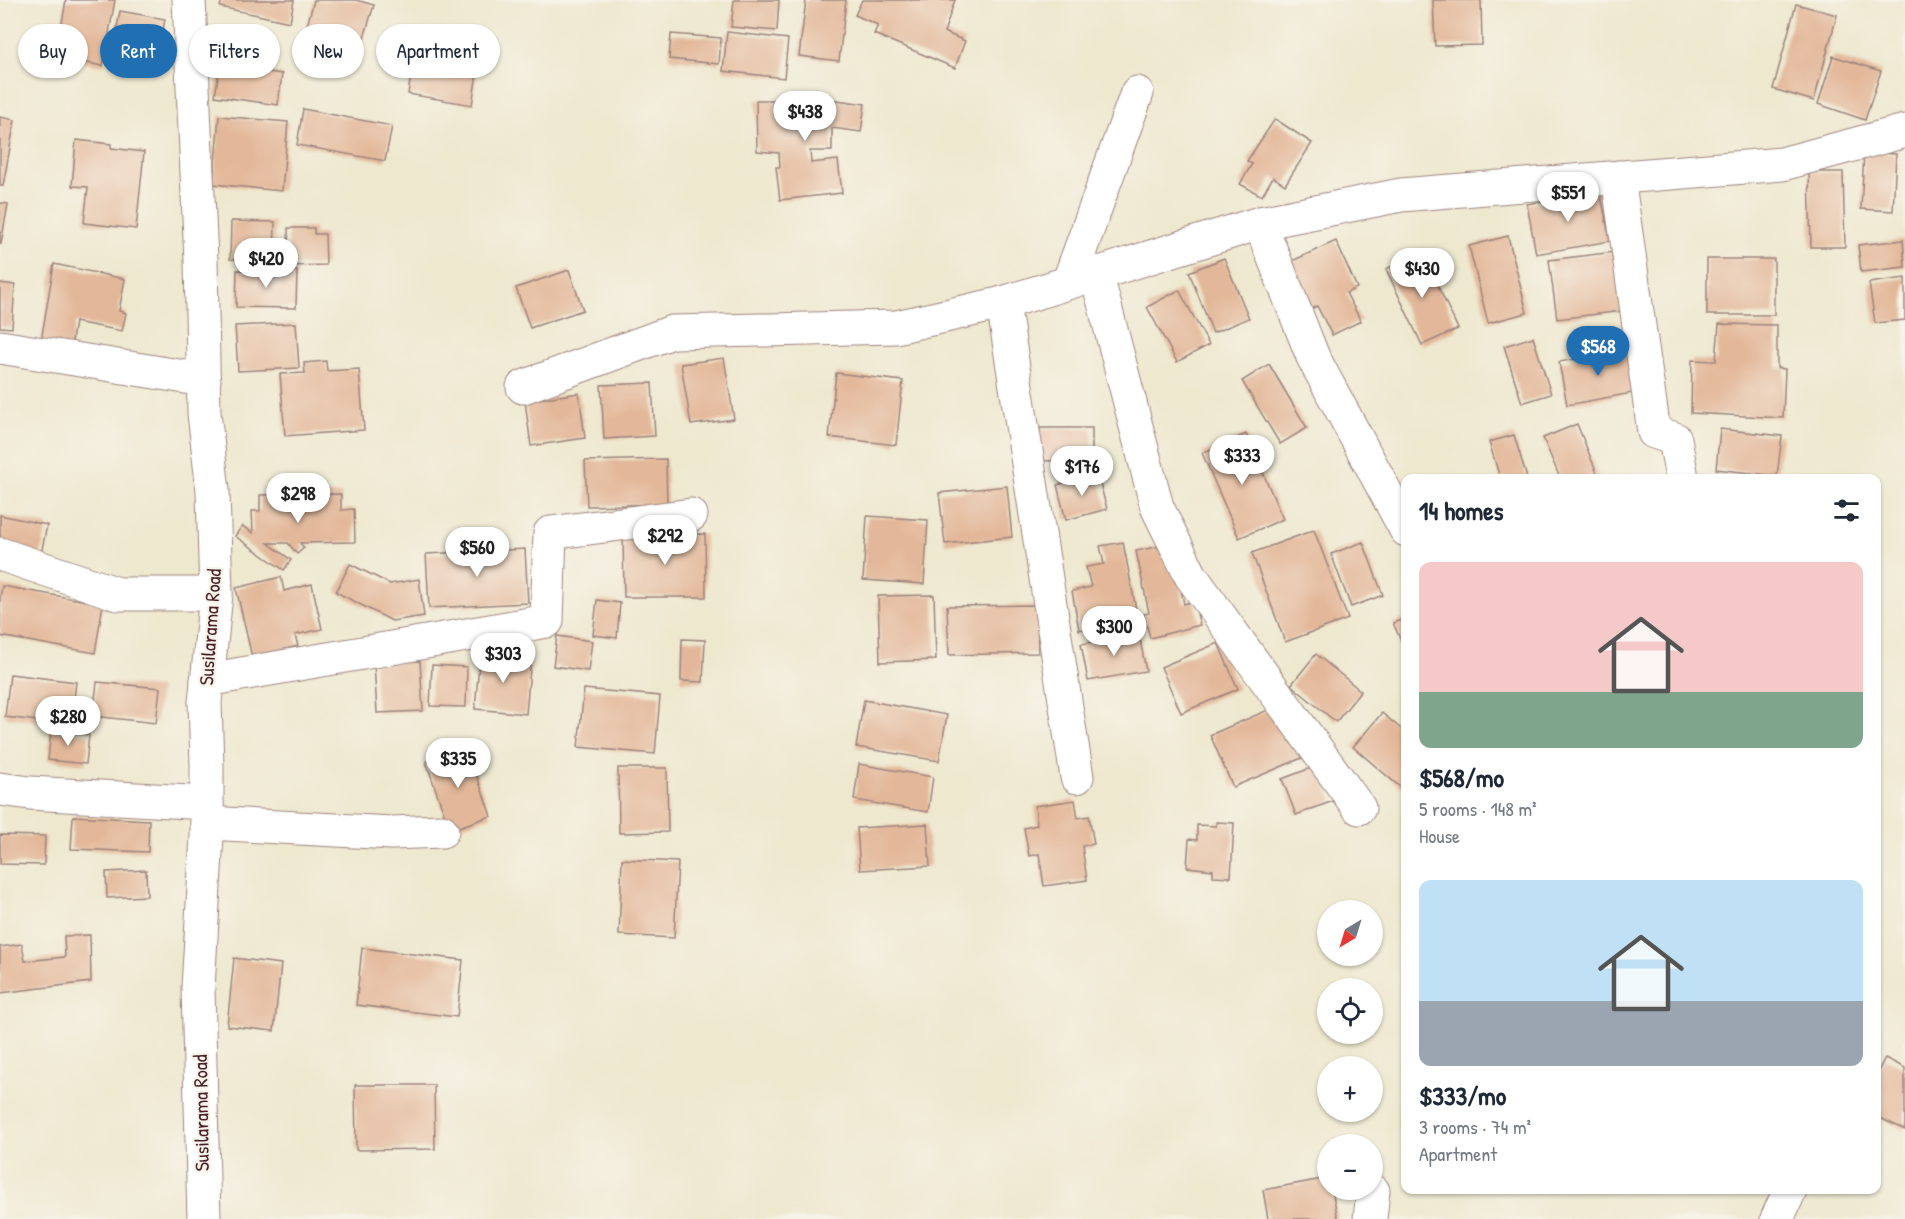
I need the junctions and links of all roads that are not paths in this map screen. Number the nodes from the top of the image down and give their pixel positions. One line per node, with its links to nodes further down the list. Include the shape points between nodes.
1 (189, 0): 9 (street, Susilarama Road)
2 (1137, 93): 6 (street)
3 (1905, 130): 4 (street, via 1782,165)
4 (1618, 177): 5 (street, via 1401,195); 11 (street, via 1654,432 1675,439)
5 (1260, 223): 6 (street); 13 (street, via 1313,357)
6 (1083, 277): 7 (street); 19 (street, via 1157,507 1191,576)
7 (1003, 303): 10 (street, via 896,327 672,332); 17 (street)
8 (0, 347): 9 (street)
9 (204, 380): 15 (street, Susilarama Road)
10 (523, 387)
11 (1681, 474)
12 (691, 515): 16 (street, via 550,533 548,621)
13 (1401, 521)
14 (0, 554): 15 (street, via 118,594)
15 (216, 594): 16 (street, Susilarama Road)
16 (207, 680): 20 (street, Susilarama Road)
17 (1077, 777)
18 (0, 789): 20 (street)
19 (1359, 808)
20 (207, 813): 21 (street, via 392,833); 23 (street, Susilarama Road, via 198,988)
21 (442, 831)
22 (1788, 1194): 24 (street)
23 (204, 1219)
24 (1777, 1219)

